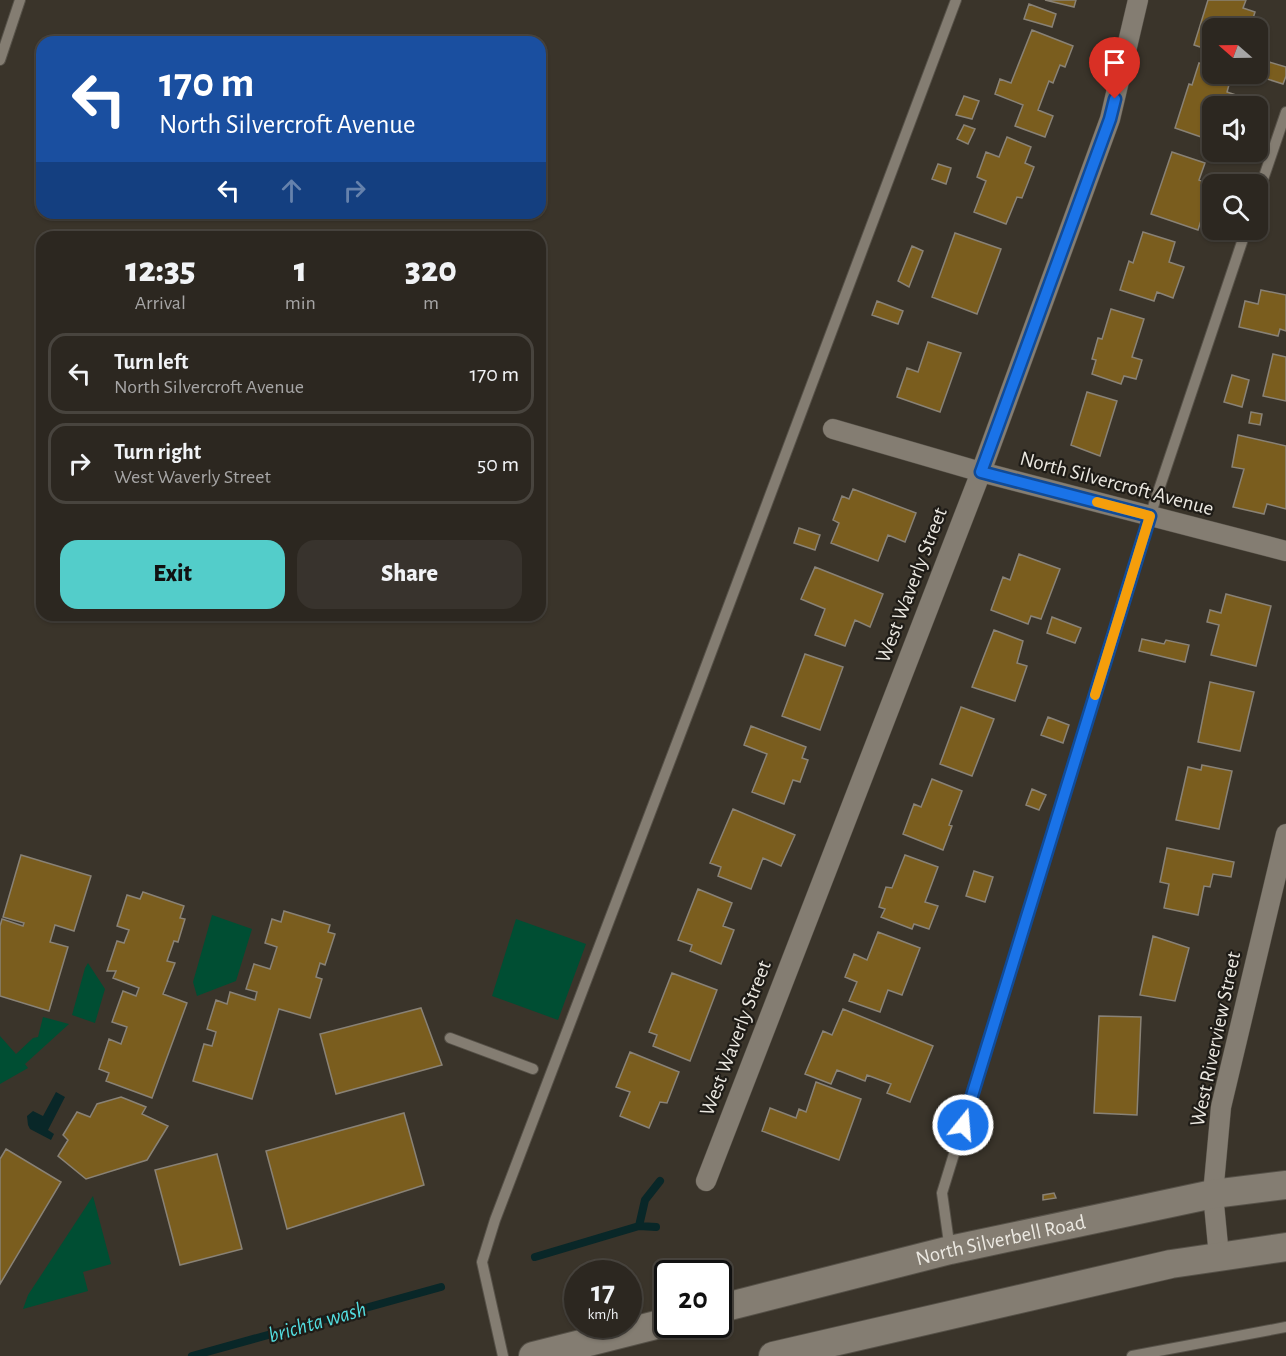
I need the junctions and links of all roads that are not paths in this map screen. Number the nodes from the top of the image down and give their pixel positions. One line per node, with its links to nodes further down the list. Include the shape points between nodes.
1 (20, 0): 4 (lane)
2 (956, 0): 24 (lane, via 495,1220 482,1262)
3 (1138, 0): 9 (street, West Waverly Street, via 1110,119)
4 (0, 60)
5 (1286, 112): 6 (lane)
6 (1265, 174)
7 (1243, 240): 10 (lane)
8 (833, 429): 9 (street, North Silvercroft Avenue)
9 (981, 472): 10 (street, North Silvercroft Avenue); 15 (street, West Waverly Street)
10 (1150, 516): 11 (street, North Silvercroft Avenue); 19 (lane, via 942,1193)
11 (1286, 551)
12 (1286, 834): 17 (street, West Riverview Street, via 1221,1107)
13 (450, 1038): 14 (lane)
14 (533, 1069)
15 (706, 1180)
16 (1286, 1185): 17 (main road, North Silverbell Road)
17 (1213, 1194): 19 (main road, North Silverbell Road); 20 (street, West Riverview Street)
18 (1286, 1247): 20 (main road)
19 (950, 1250): 21 (main road, North Silverbell Road)
20 (1219, 1256): 26 (main road)
21 (732, 1305)
22 (654, 1326): 25 (main road)
23 (1286, 1327): 27 (lane)
24 (503, 1356)
25 (533, 1356)
26 (773, 1356)
27 (1132, 1356)

